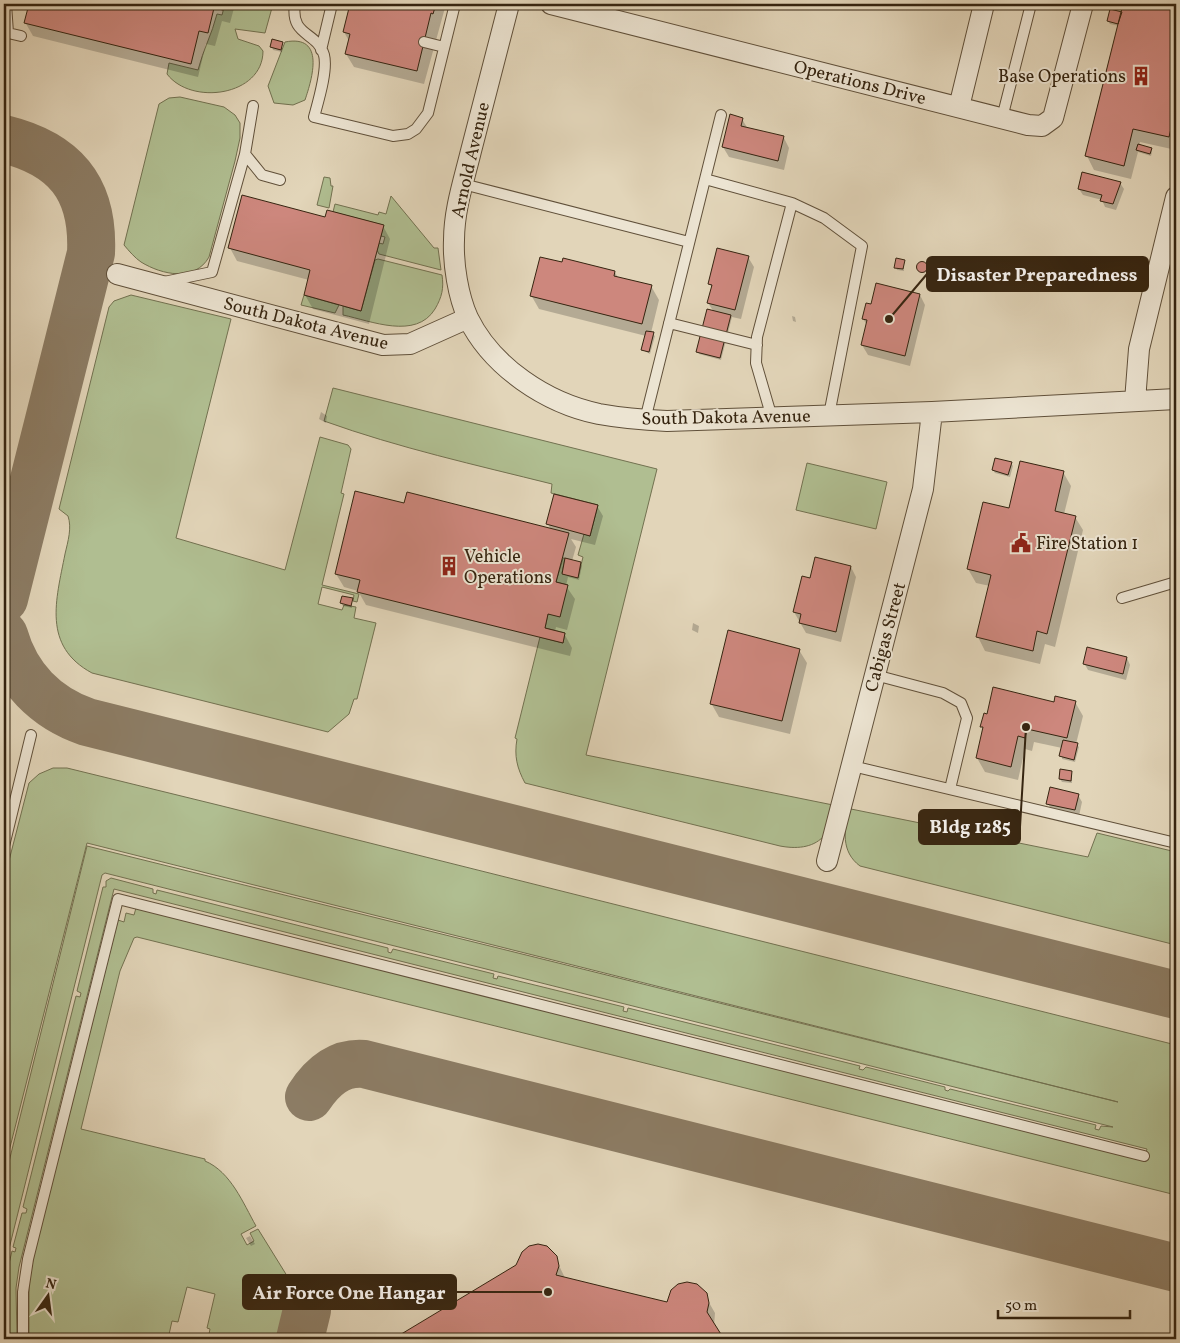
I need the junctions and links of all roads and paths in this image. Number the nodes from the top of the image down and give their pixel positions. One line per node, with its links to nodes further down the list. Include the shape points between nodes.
1 (6, 4): 11 (lane, via 8,33)
2 (295, 4): 14 (lane, via 296,22)
3 (332, 4): 14 (lane)
4 (455, 4): 13 (lane)
5 (509, 4): 22 (street, Arnold Avenue)
6 (551, 4): 10 (street, Operations Drive)
7 (984, 4): 16 (street)
8 (1031, 4): 18 (lane)
9 (1083, 4): 18 (street, Operations Drive, via 1053,118 1042,126)
10 (586, 8): 16 (street, Operations Drive)
11 (21, 36)
12 (424, 42): 13 (lane)
13 (444, 47): 14 (lane, via 428,113 416,129 394,136 314,117 323,81 324,56)
14 (321, 50)
15 (253, 106): 19 (lane)
16 (959, 107): 18 (street, Operations Drive)
17 (721, 115): 20 (lane)
18 (1002, 118)
19 (245, 154): 21 (lane, via 262,175); 27 (lane, via 212,272)
20 (705, 179): 23 (lane); 25 (lane)
21 (280, 180)
22 (463, 184): 25 (lane); 28 (street, Arnold Avenue, via 454,240 457,276)
23 (792, 203): 30 (lane); 34 (lane, via 824,218 862,246)
24 (1175, 207): 32 (street, via 1139,350)
25 (689, 242): 29 (lane)
26 (117, 274): 27 (street, South Dakota Avenue)
27 (156, 284): 28 (street, South Dakota Avenue, via 383,345 410,344)
28 (468, 318): 36 (street, South Dakota Avenue, via 498,359 548,395 597,413)
29 (669, 323): 30 (lane); 36 (lane)
30 (756, 345): 35 (lane, via 756,363)
31 (1176, 399): 32 (street, South Dakota Avenue)
32 (1135, 401): 33 (street, South Dakota Avenue)
33 (932, 412): 34 (street, South Dakota Avenue); 39 (street, Cabigas Street, via 923,489)
34 (829, 415): 35 (street, South Dakota Avenue)
35 (772, 418): 36 (street, South Dakota Avenue)
36 (645, 420)
37 (1176, 582): 38 (lane)
38 (1122, 598)
39 (875, 675): 41 (street, Cabigas Street); 42 (lane, via 942,693 961,703 967,718)
40 (31, 735): 44 (lane)
41 (852, 766): 42 (lane); 45 (street, Cabigas Street)
42 (950, 789): 43 (lane)
43 (1176, 843)
44 (4, 846)
45 (827, 861)
46 (1144, 1156): 47 (lane, via 118,899 28,1259 23,1292)
47 (23, 1339)

